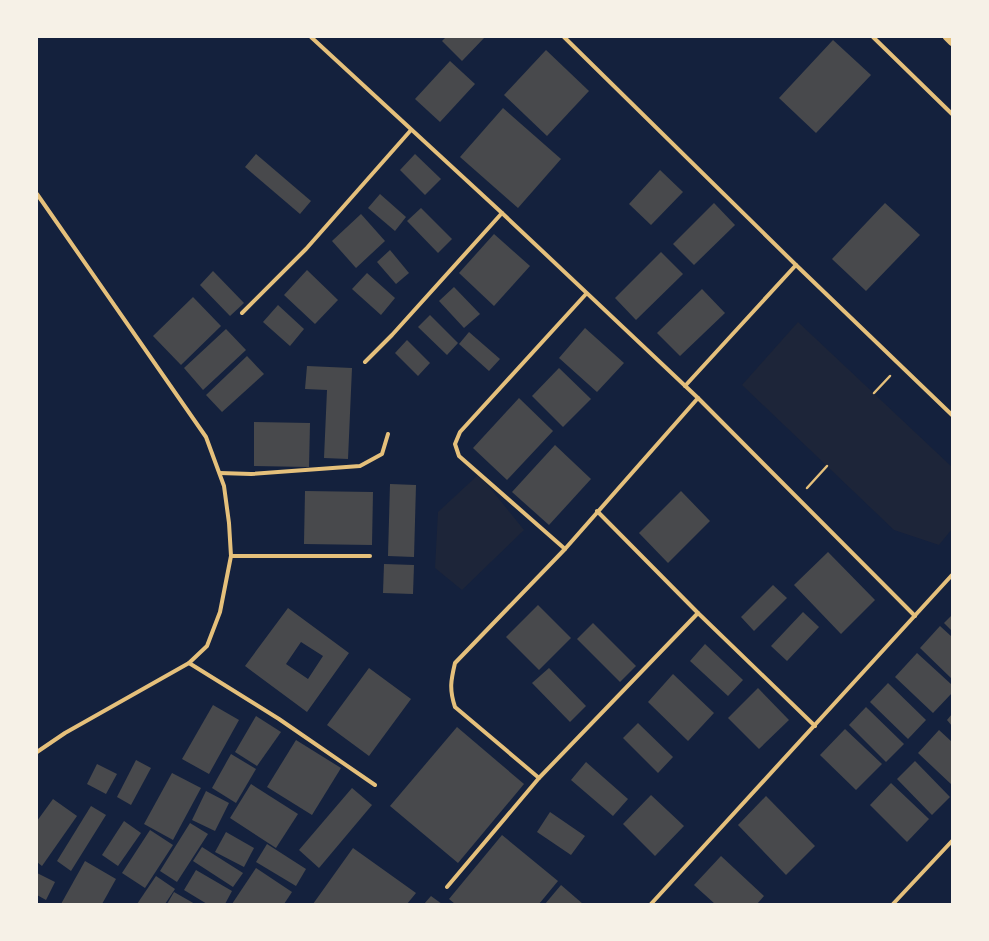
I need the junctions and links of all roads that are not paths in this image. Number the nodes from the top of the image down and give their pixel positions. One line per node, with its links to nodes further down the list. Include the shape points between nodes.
1 (311, 37): 7 (street)
2 (564, 37): 10 (street)
3 (873, 37): 6 (street)
4 (947, 37): 5 (main road)
5 (952, 42)
6 (952, 114)
7 (411, 130): 9 (street); 12 (street, via 306,249)
8 (37, 194): 18 (street, via 206,437)
9 (502, 213): 11 (street); 13 (street)
10 (796, 265): 14 (street); 16 (street)
11 (586, 294): 14 (street); 20 (street, via 460,432 456,444 460,456)
12 (242, 313)
13 (365, 362)
14 (685, 386): 15 (street)
15 (698, 398): 19 (street); 25 (street)
16 (952, 415)
17 (388, 434): 18 (street, via 382,454 360,466 251,474)
18 (220, 473): 21 (street, via 224,486)
19 (597, 512): 20 (street); 24 (street)
20 (564, 549): 29 (street, via 455,663 451,680 451,694 455,707)
21 (231, 556): 22 (street); 26 (street, via 220,612 207,646)
22 (370, 556)
23 (952, 575): 25 (street)
24 (698, 613): 27 (street); 29 (street)
25 (915, 616): 27 (street)
26 (189, 663): 28 (street, via 65,733); 30 (street, via 279,719)
27 (815, 726): 33 (street)
28 (37, 752)
29 (539, 778): 32 (street)
30 (375, 785)
31 (952, 841): 34 (street)
32 (447, 887)
33 (651, 904)
34 (893, 904)

